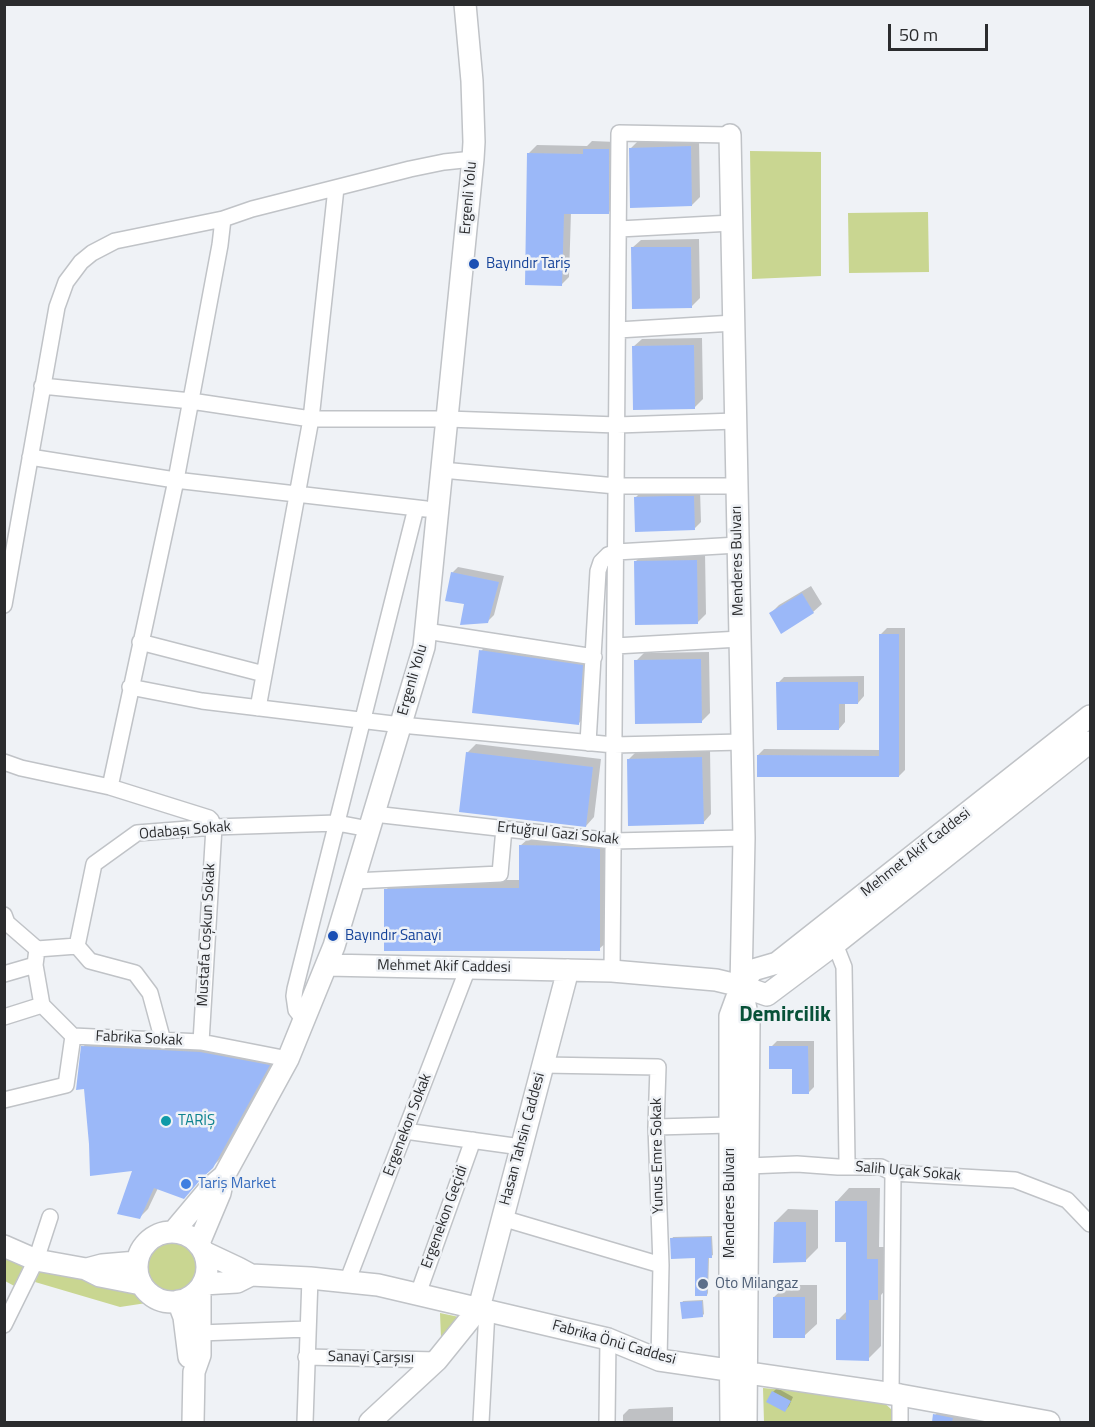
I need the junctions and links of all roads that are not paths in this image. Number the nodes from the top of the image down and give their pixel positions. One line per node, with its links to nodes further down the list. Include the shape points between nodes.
1 (465, 4): 3 (street, Ergenli Yolu, via 472,81)
2 (730, 135): 6 (street, Menderes Bulvarı); 7 (street, via 619,133)
3 (473, 159): 4 (street, via 410,169); 13 (street, Ergenli Yolu)
4 (336, 188): 5 (street); 12 (street)
5 (223, 219): 10 (street, via 115,241 81,262 60,294); 11 (street)
6 (732, 224): 7 (street); 8 (street, Menderes Bulvarı)
7 (619, 229): 9 (street)
8 (734, 323): 9 (street); 14 (street, Menderes Bulvarı)
9 (618, 330): 15 (street)
10 (42, 386): 11 (street); 16 (street)
11 (191, 401): 12 (street); 18 (street)
12 (311, 419): 13 (street); 21 (street)
13 (447, 419): 15 (street); 17 (street, Ergenli Yolu)
14 (735, 421): 15 (street); 20 (street, Menderes Bulvarı)
15 (617, 425): 19 (street)
16 (30, 457): 18 (street); 26 (street)
17 (442, 470): 19 (street); 23 (street, Ergenli Yolu)
18 (176, 480): 21 (street); 29 (street)
19 (616, 486): 20 (street); 25 (street)
20 (737, 486): 24 (street, Menderes Bulvarı)
21 (297, 494): 22 (street); 32 (street)
22 (416, 508): 23 (street); 36 (street)
23 (438, 510): 27 (street, Ergenli Yolu)
24 (738, 545): 25 (street); 28 (street, Menderes Bulvarı)
25 (616, 552): 30 (street); 31 (street, via 599,566)
26 (4, 605)
27 (426, 631): 31 (street); 37 (street, Ergenli Yolu)
28 (740, 639): 30 (street); 38 (street, Menderes Bulvarı)
29 (140, 642): 32 (street); 33 (street)
30 (615, 645): 41 (street)
31 (594, 657): 40 (street)
32 (264, 674): 34 (street)
33 (130, 687): 34 (street); 43 (street)
34 (258, 708): 36 (street)
35 (1090, 716): 61 (street, Mehmet Akif Caddesi, via 777,963 753,970)
36 (362, 721): 37 (street); 45 (street)
37 (401, 725): 40 (street); 44 (street, Ergenli Yolu)
38 (742, 742): 41 (street); 48 (street, Menderes Bulvarı)
39 (1090, 742): 52 (street, Mehmet Akif Caddesi)
40 (588, 743): 41 (street)
41 (614, 745): 49 (street)
42 (4, 762): 43 (street)
43 (110, 787): 46 (street, via 209,818)
44 (372, 821): 45 (street, Odabaşı Sokak); 47 (street, Ertuğrul Gazi Sokak); 50 (street, Ergenli Yolu)
45 (337, 824): 46 (street, Odabaşı Sokak); 64 (street, via 294,996 296,1010)
46 (214, 827): 53 (street, Odabaşı Sokak, via 137,833 94,864); 67 (street, Mustafa Coşkun Sokak)
47 (504, 828): 49 (street, Ertuğrul Gazi Sokak); 50 (street, via 500,874)
48 (744, 838): 49 (street, Ertuğrul Gazi Sokak); 61 (street, Menderes Bulvarı)
49 (613, 841): 59 (street)
50 (354, 881): 56 (street, Ergenli Yolu)
51 (4, 915): 54 (street, via 7,923)
52 (835, 944): 61 (street, Mehmet Akif Caddesi, via 767,996); 76 (street, via 844,967)
53 (77, 946): 54 (street); 66 (street, via 90,961 135,973 150,993)
54 (37, 949): 55 (street)
55 (35, 965): 60 (street); 62 (street)
56 (327, 965): 57 (street, Mehmet Akif Caddesi); 64 (street, Ergenli Yolu)
57 (468, 968): 58 (street, Mehmet Akif Caddesi); 73 (street, Ergenekon Sokak)
58 (568, 970): 59 (street, Mehmet Akif Caddesi); 69 (street, Hasan Tahsin Caddesi)
59 (612, 971): 61 (street, Mehmet Akif Caddesi, via 716,980)
60 (4, 974)
61 (741, 986): 71 (street, Menderes Bulvarı, via 730,1016); 77 (street, Menderes Bulvarı, via 749,1023)
62 (42, 1005): 63 (street); 65 (street, Fabrika Sokak)
63 (4, 1017)
64 (304, 1020): 68 (street, Ergenli Yolu)
65 (73, 1036): 66 (street, Fabrika Sokak); 70 (street, via 66,1085)
66 (163, 1041): 67 (street, Fabrika Sokak)
67 (201, 1042): 68 (street, Fabrika Sokak)
68 (288, 1059): 79 (street, Ergenli Yolu)
69 (543, 1065): 72 (street, Yunus Emre Sokak, via 658,1067); 75 (street, Hasan Tahsin Caddesi)
70 (4, 1100)
71 (730, 1125): 72 (street); 106 (street, Menderes Bulvarı)
72 (656, 1127): 88 (street, Yunus Emre Sokak)
73 (405, 1131): 74 (street); 92 (street, Ergenekon Sokak)
74 (472, 1140): 75 (street); 95 (street, Ergenekon Geçidi)
75 (521, 1147): 81 (street, Hasan Tahsin Caddesi)
76 (847, 1161)
77 (748, 1166): 78 (street, Salih Uçak Sokak, via 881,1167); 106 (street, Menderes Bulvarı)
78 (893, 1173): 82 (street, Salih Uçak Sokak, via 1015,1180 1067,1200); 107 (street)
79 (224, 1176): 83 (street, Ergenli Yolu); 85 (street)
80 (50, 1217): 86 (street)
81 (502, 1218): 88 (street); 97 (street, Hasan Tahsin Caddesi)
82 (1090, 1224)
83 (174, 1232): 85 (street, via 183,1233); 87 (street, via 152,1238)
84 (4, 1246): 86 (street)
85 (201, 1248): 90 (street, Fabrika Önü Caddesi); 94 (street, via 207,1273)
86 (36, 1260): 89 (street); 98 (street)
87 (137, 1262): 89 (street); 93 (street)
88 (661, 1264): 104 (street, Yunus Emre Sokak)
89 (86, 1269): 93 (street, via 100,1276)
90 (250, 1275): 91 (street, Fabrika Önü Caddesi); 94 (street, Fabrika Önü Caddesi, via 237,1282)
91 (310, 1278): 92 (street, Fabrika Önü Caddesi); 99 (street, Sanayi Çarşısı)
92 (347, 1282): 95 (street, Fabrika Önü Caddesi)
93 (141, 1284): 96 (street, via 163,1301)
94 (201, 1287): 96 (street); 100 (street)
95 (418, 1294): 97 (street, Fabrika Önü Caddesi)
96 (178, 1301): 105 (street)
97 (483, 1309): 101 (street, Fabrika Önü Caddesi); 103 (street); 111 (street, Hasan Tahsin Caddesi)
98 (4, 1325)
99 (308, 1329): 100 (street); 102 (street, Sanayi Çarşısı)
100 (200, 1333): 105 (street, via 200,1355)
101 (608, 1339): 104 (street, Fabrika Önü Caddesi); 112 (street)
102 (306, 1357): 103 (street, Sanayi Çarşısı); 109 (street, Sanayi Çarşısı)
103 (437, 1360): 110 (street)
104 (659, 1360): 106 (street, Fabrika Önü Caddesi)
105 (194, 1372): 108 (street)
106 (738, 1372): 107 (street, Fabrika Önü Caddesi); 113 (street, Menderes Bulvarı); 114 (street, Menderes Bulvarı)
107 (896, 1394): 115 (street); 116 (street, Fabrika Önü Caddesi)
108 (194, 1422)
109 (304, 1422)
110 (370, 1422)
111 (481, 1422)
112 (607, 1422)
113 (731, 1422)
114 (746, 1422)
115 (900, 1422)
116 (1049, 1422)

